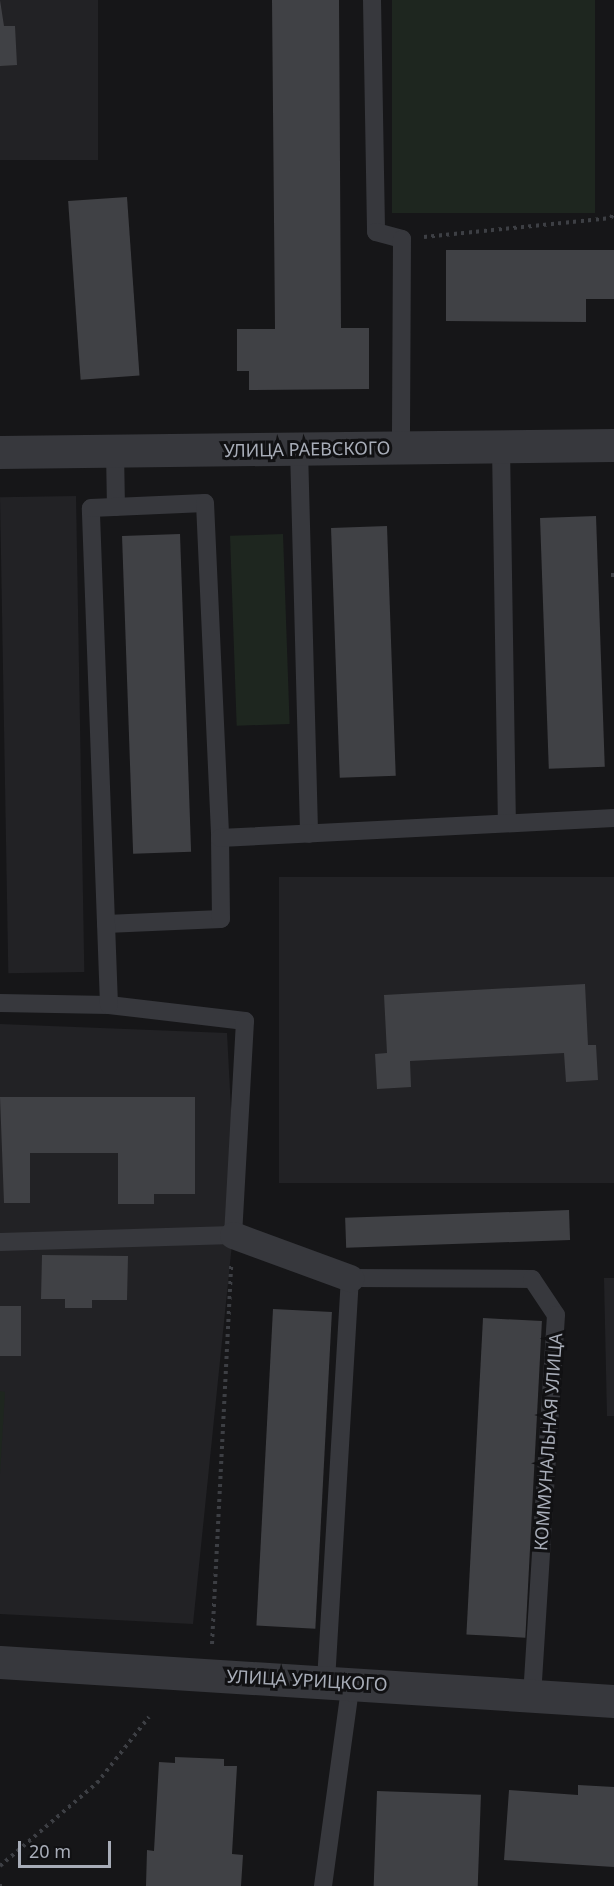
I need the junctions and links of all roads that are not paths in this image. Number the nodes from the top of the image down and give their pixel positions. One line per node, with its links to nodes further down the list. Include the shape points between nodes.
1 (372, 0): 4 (lane, via 375,232 402,239)
2 (614, 446): 3 (street, УЛИЦА РАЕВСКОГО)
3 (501, 447): 4 (street, УЛИЦА РАЕВСКОГО); 10 (lane)
4 (401, 448): 5 (street, УЛИЦА РАЕВСКОГО)
5 (299, 449): 6 (street, УЛИЦА РАЕВСКОГО); 11 (lane)
6 (115, 451): 7 (street, УЛИЦА РАЕВСКОГО); 8 (lane)
7 (0, 452)
8 (116, 507): 12 (lane, via 205,503); 13 (lane, via 91,508)
9 (614, 818): 10 (lane)
10 (507, 823): 11 (lane)
11 (309, 834): 12 (lane)
12 (220, 838): 13 (lane, via 221,918)
13 (106, 924): 15 (lane)
14 (0, 1003): 15 (lane)
15 (109, 1005): 16 (lane, via 245,1021)
16 (233, 1235): 17 (lane); 18 (street, КОММУНАЛЬНАЯ УЛИЦА)
17 (0, 1242)
18 (350, 1278): 20 (lane); 21 (lane, КОММУНАЛЬНАЯ УЛИЦА, via 532,1279 556,1315)
19 (0, 1662): 20 (street, УЛИЦА УРИЦКОГО)
20 (339, 1682): 21 (street, УЛИЦА УРИЦКОГО); 23 (lane)
21 (531, 1695): 22 (street, УЛИЦА УРИЦКОГО)
22 (614, 1701)
23 (323, 1886)

